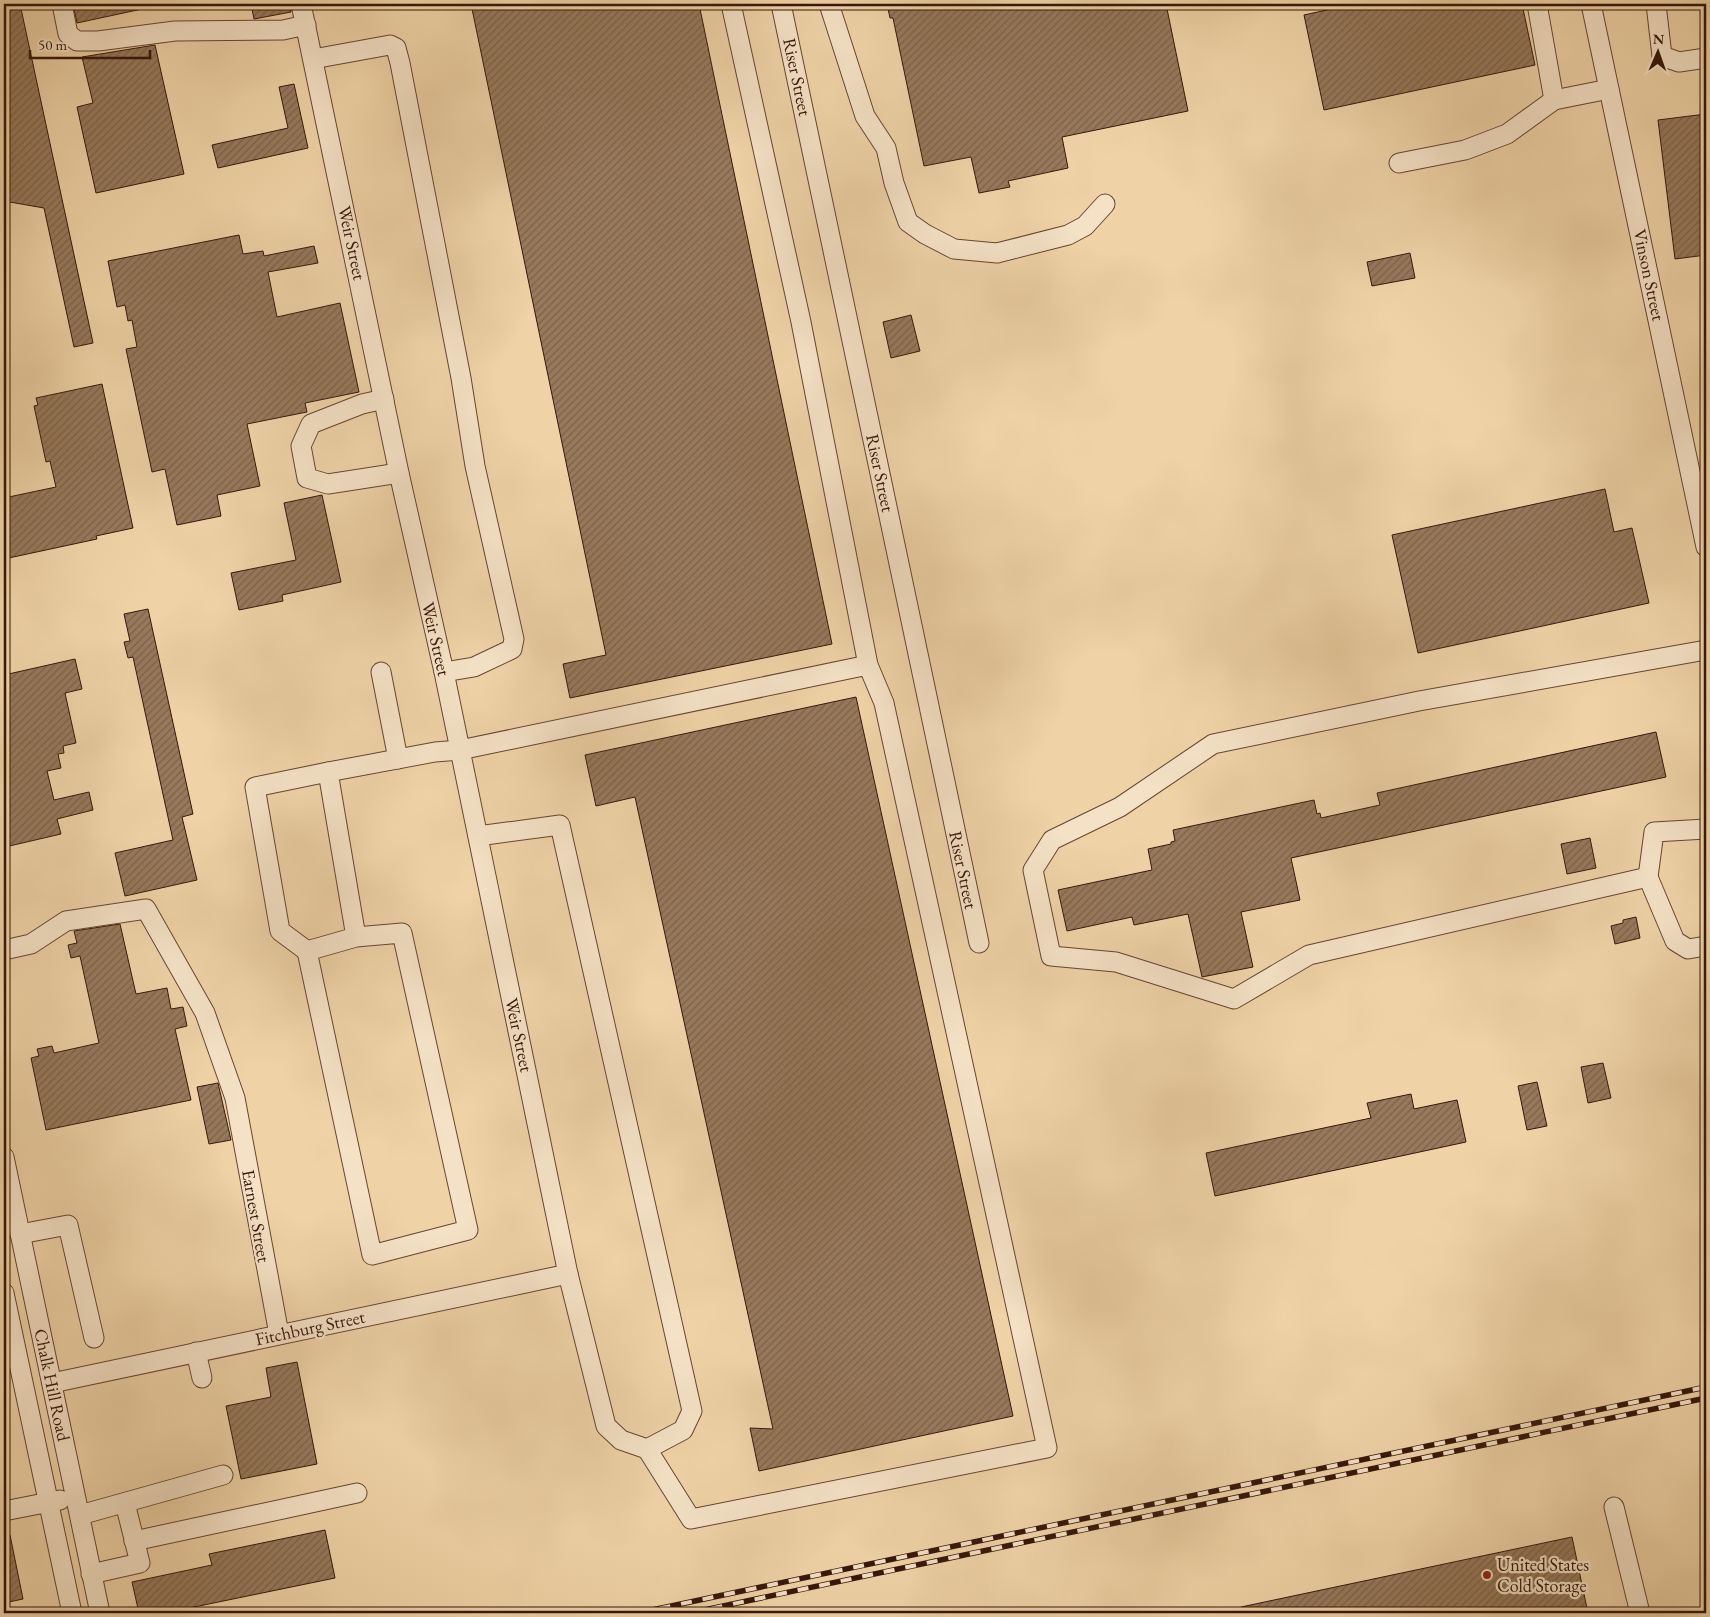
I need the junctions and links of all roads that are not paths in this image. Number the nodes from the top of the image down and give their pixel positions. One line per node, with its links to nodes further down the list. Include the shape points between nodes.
1 (62, 4): 9 (street, via 68,34 77,41 176,31 283,30)
2 (301, 4): 9 (street, Weir Street)
3 (731, 4): 21 (street, via 801,322)
4 (781, 4): 31 (street, Riser Street)
5 (829, 4): 15 (street, via 865,116 886,148 908,222 954,249 997,253 1068,235 1085,226)
6 (1537, 4): 13 (street)
7 (1591, 4): 12 (street, Vinson Street)
8 (1656, 4): 10 (street, via 1662,56 1679,62)
9 (306, 25): 11 (street, Weir Street)
10 (1706, 58)
11 (313, 59): 16 (street, Weir Street); 23 (street, via 390,45 396,48 400,63 475,466 514,639 512,650 474,667)
12 (1609, 89): 13 (street); 18 (street, Vinson Street)
13 (1554, 100): 14 (street, via 1507,134 1465,150)
14 (1399, 163)
15 (1105, 204)
16 (384, 399): 17 (street, Weir Street); 17 (street, via 311,424 301,446 307,478 328,484)
17 (399, 473): 23 (street, Weir Street)
18 (1702, 510): 19 (street, Vinson Street)
19 (1706, 547)
20 (1706, 650): 29 (street, via 1419,701 1213,744 1120,807 1052,840 1033,870 1051,956 1116,962 1234,999 1309,955)
21 (868, 665): 24 (street); 44 (street, via 884,703 1046,1448 691,1519)
22 (381, 672): 25 (street)
23 (444, 672): 24 (street, Weir Street)
24 (460, 750): 25 (street); 28 (street, Weir Street)
25 (398, 759): 26 (street)
26 (328, 772): 30 (street); 34 (street, via 255,786 280,931)
27 (1706, 829): 29 (street, via 1654,832)
28 (478, 836): 37 (street, Weir Street); 44 (street, via 560,825 692,1411 683,1430)
29 (1648, 877): 32 (street, via 1676,941 1688,949)
30 (356, 937): 34 (street); 34 (street, via 402,933 468,1230 372,1255)
31 (979, 943)
32 (1706, 946)
33 (4, 950): 39 (street, Earnest Street, via 31,944 66,921 146,909 205,1013 234,1098)
34 (306, 951)
35 (4, 1157): 36 (street, Chalk Hill Road)
36 (20, 1234): 40 (street, via 68,1225); 43 (street, Chalk Hill Road)
37 (568, 1274): 39 (street, Fitchburg Street); 44 (street, Weir Street, via 606,1426 621,1440)
38 (4, 1293): 47 (street, Chalk Hill Road)
39 (279, 1334): 41 (street, Fitchburg Street)
40 (94, 1338)
41 (196, 1352): 42 (street); 43 (street, Fitchburg Street)
42 (202, 1378)
43 (52, 1383): 49 (street, Chalk Hill Road)
44 (647, 1449)
45 (223, 1475): 48 (street)
46 (357, 1493): 52 (street)
47 (49, 1502): 49 (street); 51 (street); 54 (street, Chalk Hill Road)
48 (125, 1503): 49 (street); 52 (street)
49 (78, 1506): 53 (street, Chalk Hill Road)
50 (1614, 1507): 56 (street)
51 (4, 1511)
52 (134, 1541): 53 (street, via 140,1562)
53 (91, 1574): 55 (street, Chalk Hill Road)
54 (72, 1613)
55 (100, 1613)
56 (1640, 1613)

